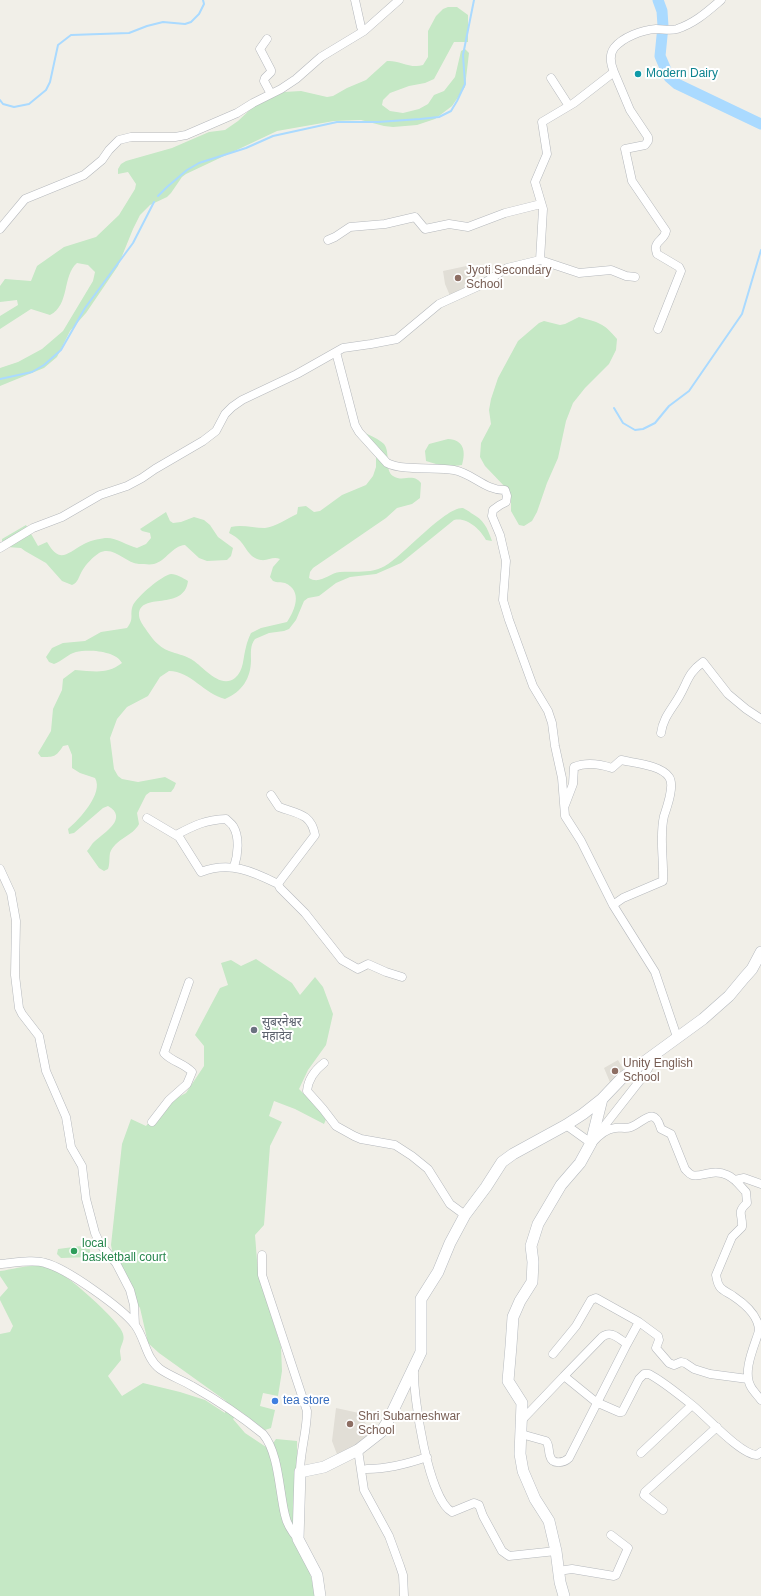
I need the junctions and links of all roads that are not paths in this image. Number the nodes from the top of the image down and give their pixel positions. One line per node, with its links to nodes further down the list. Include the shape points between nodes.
1 (355, 0): 4 (street, via 361,27)
2 (399, 0): 4 (street)
3 (721, 0): 6 (street, via 694,22 668,31 642,31 625,40 614,49 611,62)
4 (364, 30): 8 (street, via 321,57 294,80)
5 (266, 38): 8 (street, via 260,49 271,70 264,78 264,82)
6 (614, 72): 9 (street); 15 (street, via 630,110 648,137 645,145 625,149 632,181 666,231 655,247 657,254 679,267 681,271)
7 (551, 78): 9 (street)
8 (271, 94): 11 (street, via 237,113 186,135 132,137 119,140 84,175 25,199)
9 (569, 106): 10 (street, via 542,122 547,154 535,182)
10 (541, 204): 12 (street, via 505,213 468,227 449,224 425,228 415,217 350,228); 13 (street, via 543,209)
11 (0, 229)
12 (328, 240)
13 (540, 260): 14 (street, via 580,273 610,270); 16 (street, via 507,268 481,285 439,304 397,338 343,348)
14 (635, 277)
15 (658, 329)
16 (336, 352): 17 (street, via 242,400 225,414 216,431 142,478 100,495 62,517 33,528); 21 (street, via 355,425 387,462 402,467 464,472 493,488 505,490 508,496 506,502 492,510 506,561 504,600 533,686 552,723 554,746 562,778)
17 (0, 548)
18 (761, 719): 19 (street, via 728,694 703,662 689,676 681,694 664,719)
19 (661, 733)
20 (271, 795): 26 (street, via 280,807 295,811 310,820 315,835)
21 (564, 809): 27 (street, via 565,816); 27 (street, via 573,784 574,767 580,765 594,764 612,768 621,760 650,767 670,778 672,782 661,842 663,881 623,898)
22 (147, 818): 23 (street)
23 (176, 835): 24 (street, via 201,872 214,867); 24 (street, via 210,820 226,819 233,826 238,843)
24 (234, 867): 26 (street)
25 (0, 869): 44 (street, via 11,893 16,921 15,975 19,1008 39,1036 46,1071 66,1118 71,1147 82,1166 86,1199 95,1233 100,1244 116,1263 130,1290)
26 (278, 884): 29 (street, via 342,960 358,969 368,964)
27 (614, 905): 31 (street, via 658,978)
28 (761, 952): 31 (street, via 752,969 729,996)
29 (402, 977)
30 (189, 982): 35 (street, via 164,1053 192,1072 187,1084 169,1100)
31 (677, 1037): 32 (street)
32 (656, 1054): 34 (street, via 622,1078); 37 (street, via 645,1074)
33 (324, 1064): 40 (street, via 318,1067 309,1081 307,1091 333,1123 354,1136 395,1145 412,1156 428,1169 450,1204)
34 (602, 1099): 36 (street); 37 (street)
35 (152, 1122)
36 (566, 1125): 37 (street); 40 (street, via 502,1162)
37 (592, 1143): 38 (street, via 607,1131 631,1127 652,1116 659,1122 661,1129 671,1134 689,1173 695,1176 715,1172 729,1175); 53 (street, via 580,1164 553,1198 538,1224 531,1246 532,1282 514,1317 508,1381 522,1403)
38 (735, 1180): 39 (street, via 744,1178); 49 (street, via 746,1192 747,1203 740,1209 742,1226 732,1237 716,1275 720,1287 745,1305 759,1326 748,1368)
39 (761, 1184)
40 (465, 1215): 47 (street, via 438,1272 421,1299 421,1352)
41 (262, 1255): 61 (street, via 262,1275 307,1411)
42 (0, 1264): 44 (street, via 44,1262 54,1266 94,1291)
43 (639, 1322): 45 (street); 46 (street, via 596,1298 591,1300 576,1326); 49 (street, via 658,1336 656,1348 669,1364 680,1362 710,1374)
44 (135, 1325): 64 (street, via 153,1361 160,1369 220,1404 268,1440 280,1483 285,1515)
45 (627, 1344): 48 (street, via 611,1333 607,1334); 51 (street)
46 (553, 1354)
47 (414, 1369): 56 (street, via 381,1432); 59 (street, via 414,1391)
48 (564, 1376): 51 (street); 53 (street)
49 (748, 1378): 50 (street, via 750,1387)
50 (761, 1400)
51 (596, 1402): 52 (street, via 622,1412 639,1379 644,1374 649,1374); 55 (street, via 566,1461 552,1460 546,1441)
52 (692, 1405): 54 (street); 58 (street)
53 (522, 1421): 55 (street)
54 (717, 1427): 57 (street, via 751,1454 757,1455); 62 (street, via 644,1495)
55 (521, 1434): 65 (street, via 520,1454 523,1471 535,1499 549,1522)
56 (358, 1450): 61 (street, via 324,1467); 68 (street, via 364,1490 389,1536 403,1575)
57 (761, 1452)
58 (641, 1453)
59 (427, 1457): 60 (street, via 406,1464); 65 (street, via 437,1491 449,1510 457,1511 474,1503 479,1505 505,1554 509,1556)
60 (367, 1470)
61 (300, 1472): 64 (street)
62 (663, 1510)
63 (611, 1536): 66 (street, via 628,1548 616,1575 572,1569)
64 (298, 1539): 67 (street, via 317,1576)
65 (556, 1551): 66 (street)
66 (558, 1571): 69 (street)
67 (320, 1596)
68 (404, 1596)
69 (564, 1596)

